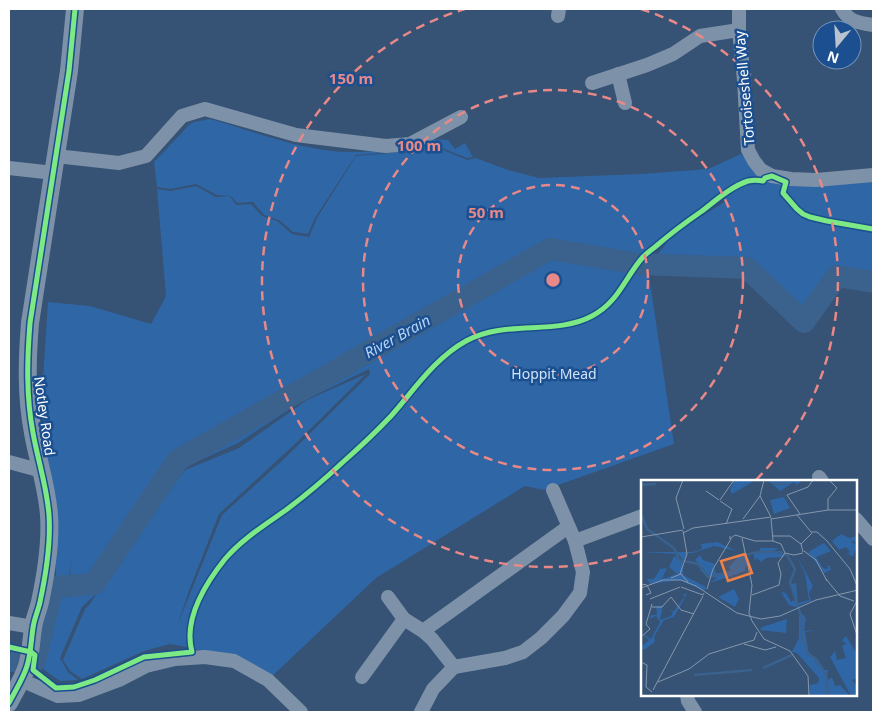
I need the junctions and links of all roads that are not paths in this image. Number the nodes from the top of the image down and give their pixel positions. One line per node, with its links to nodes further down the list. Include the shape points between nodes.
1 (75, 9): 10 (street, Notley Road)
2 (739, 9): 5 (street, Tortoiseshell Way)
3 (842, 9): 4 (street, via 854,21)
4 (873, 25)
5 (739, 30): 6 (street, via 700,36 673,54); 12 (street, Tortoiseshell Way, via 748,150 761,170 772,176 791,179)
6 (618, 74): 7 (street); 8 (street)
7 (592, 83)
8 (625, 102)
9 (461, 117): 10 (street, via 450,129 410,144 386,146 296,135 205,110 182,116 146,156 119,163)
10 (55, 165): 11 (street); 14 (street, Notley Road, via 27,358 30,416)
11 (9, 168)
12 (873, 175)
13 (9, 462): 14 (street)
14 (42, 471): 24 (street, Notley Road, via 49,537 43,586)
15 (553, 490): 18 (street)
16 (641, 516): 20 (street)
17 (857, 520): 19 (street)
18 (568, 527): 20 (street); 25 (street)
19 (873, 539)
20 (575, 541): 27 (street, via 583,572 580,593 563,616 523,652)
21 (388, 597): 22 (street)
22 (404, 619): 25 (street); 28 (street)
23 (9, 623): 24 (street)
24 (33, 627): 26 (street, Notley Road)
25 (423, 631): 27 (street)
26 (26, 666): 30 (street, Notley Road); 31 (street, via 58,696 79,695 146,666 175,659 205,657 234,660 268,680)
27 (454, 667): 32 (street, via 433,689)
28 (362, 677)
29 (687, 696): 33 (street)
30 (9, 703)
31 (301, 712)
32 (421, 712)
33 (695, 712)

